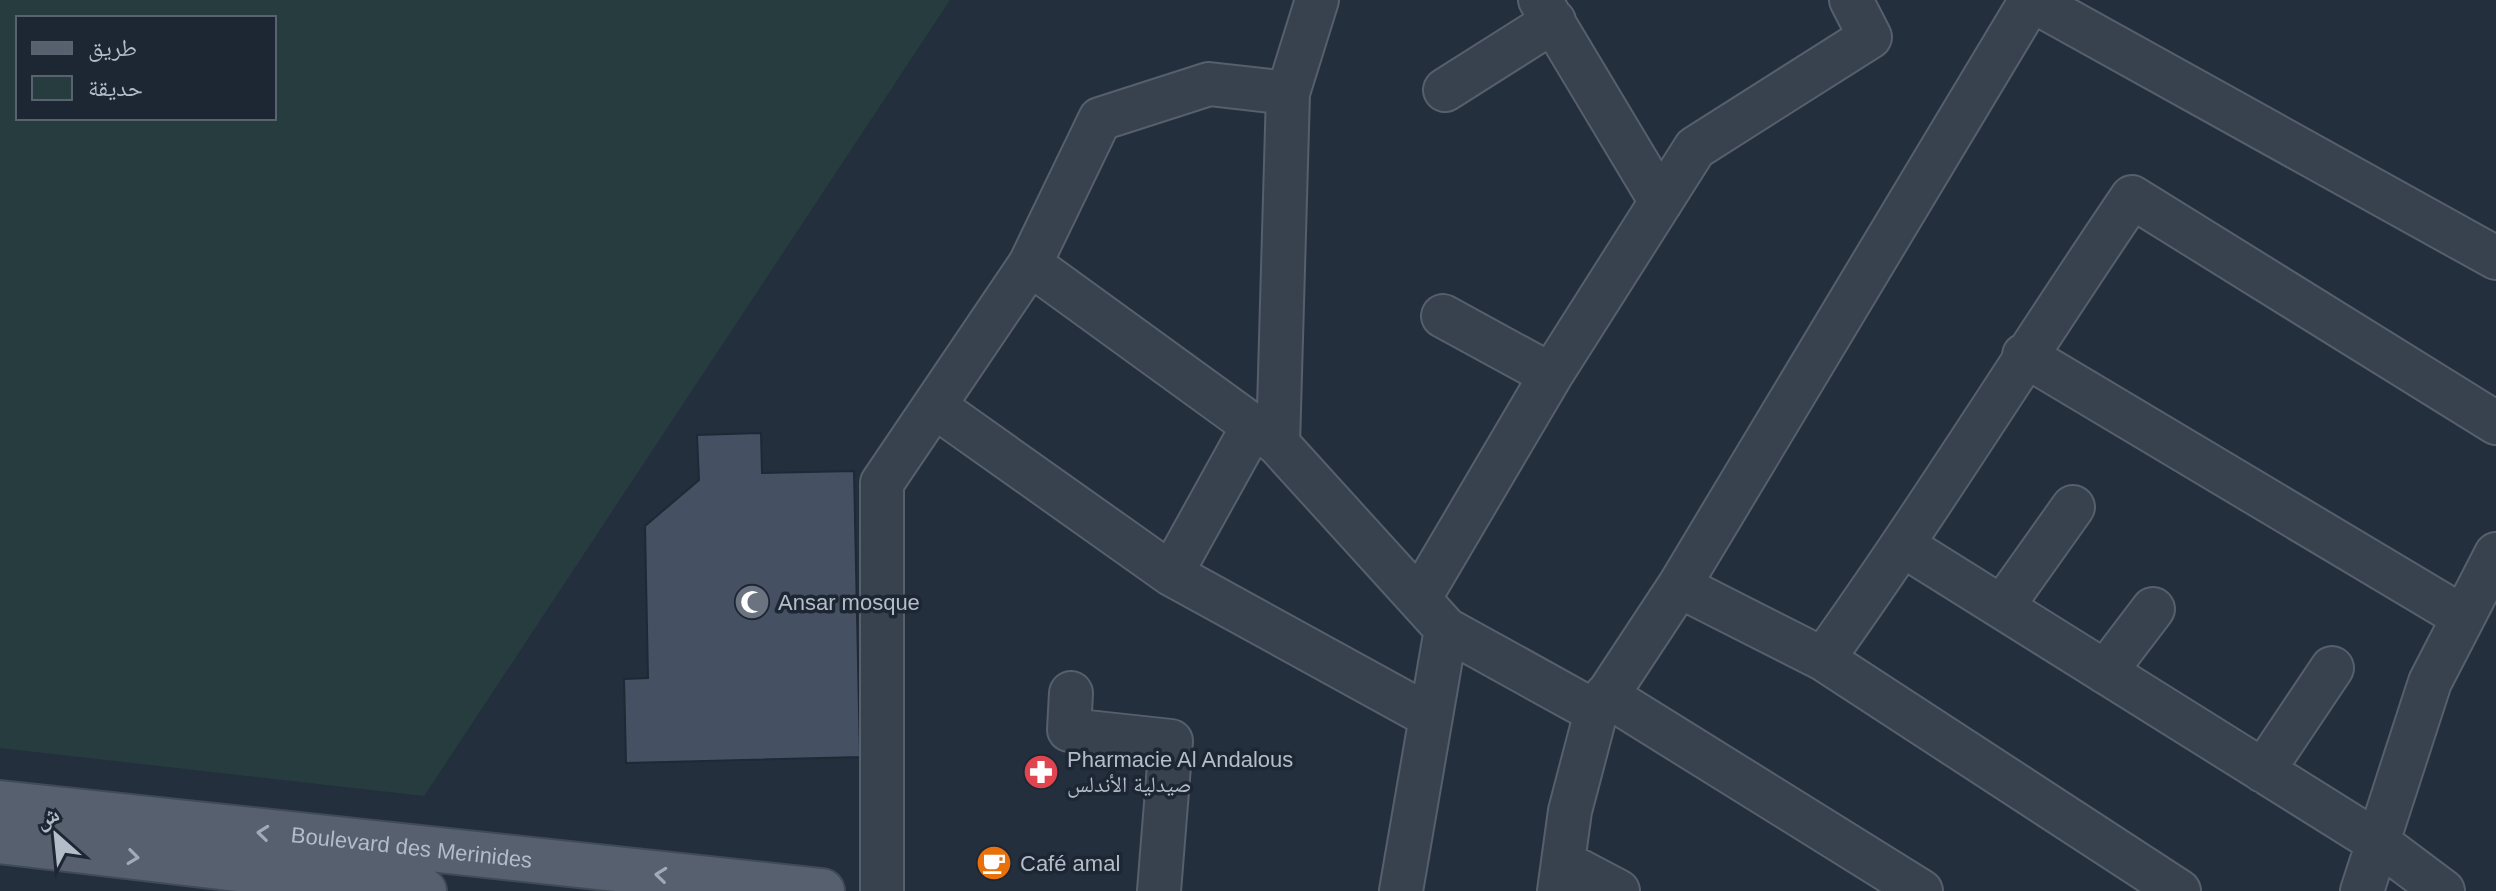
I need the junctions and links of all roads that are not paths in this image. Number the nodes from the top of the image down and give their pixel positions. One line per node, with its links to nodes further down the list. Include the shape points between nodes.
1 (1317, 0): 5 (street)
2 (1851, 0): 6 (street, via 1870,37 1695,148)
3 (1547, 11): 4 (street); 6 (street)
4 (1445, 90)
5 (1288, 93): 8 (street, via 1209,84 1100,119); 14 (street)
6 (1661, 202): 11 (street)
7 (2496, 258): 19 (street, via 2031,0)
8 (1030, 264): 12 (street); 14 (street)
9 (1443, 316): 11 (street)
10 (2024, 355): 13 (street, via 2132,197); 16 (street); 23 (street)
11 (1551, 375): 20 (street)
12 (934, 406): 18 (street); 38 (street, via 882,483)
13 (2496, 423)
14 (1265, 435): 18 (street); 20 (street)
15 (2073, 507): 21 (street)
16 (1904, 546): 21 (street); 25 (street)
17 (2492, 571): 23 (street)
18 (1171, 574): 30 (street)
19 (1679, 586): 25 (street); 29 (street)
20 (1419, 599): 24 (street)
21 (2002, 607): 27 (street)
22 (2153, 609): 27 (street)
23 (2463, 617): 34 (street, via 2430,682)
24 (1446, 629): 29 (street); 30 (street)
25 (1823, 659): 43 (street)
26 (2332, 668): 31 (street)
27 (2105, 672): 31 (street)
28 (1071, 693): 39 (street, via 1069,730 1171,741)
29 (1601, 703): 35 (street, via 1570,811); 42 (street)
30 (1431, 717): 40 (street)
31 (2263, 771): 34 (street)
32 (0, 803): 36 (main road, Boulevard des Merinides, one-way to 32)
33 (0, 841): 36 (main road, Boulevard des Merinides, one-way to 36)
34 (2379, 843): 44 (street); 45 (street)
35 (1561, 876): 41 (street)
36 (398, 879): 37 (main road, Boulevard des Merinides, one-way to 36)
37 (822, 891)
38 (882, 891)
39 (1159, 891)
40 (1401, 891)
41 (1618, 891)
42 (1921, 891)
43 (2179, 891)
44 (2362, 891)
45 (2443, 891)

